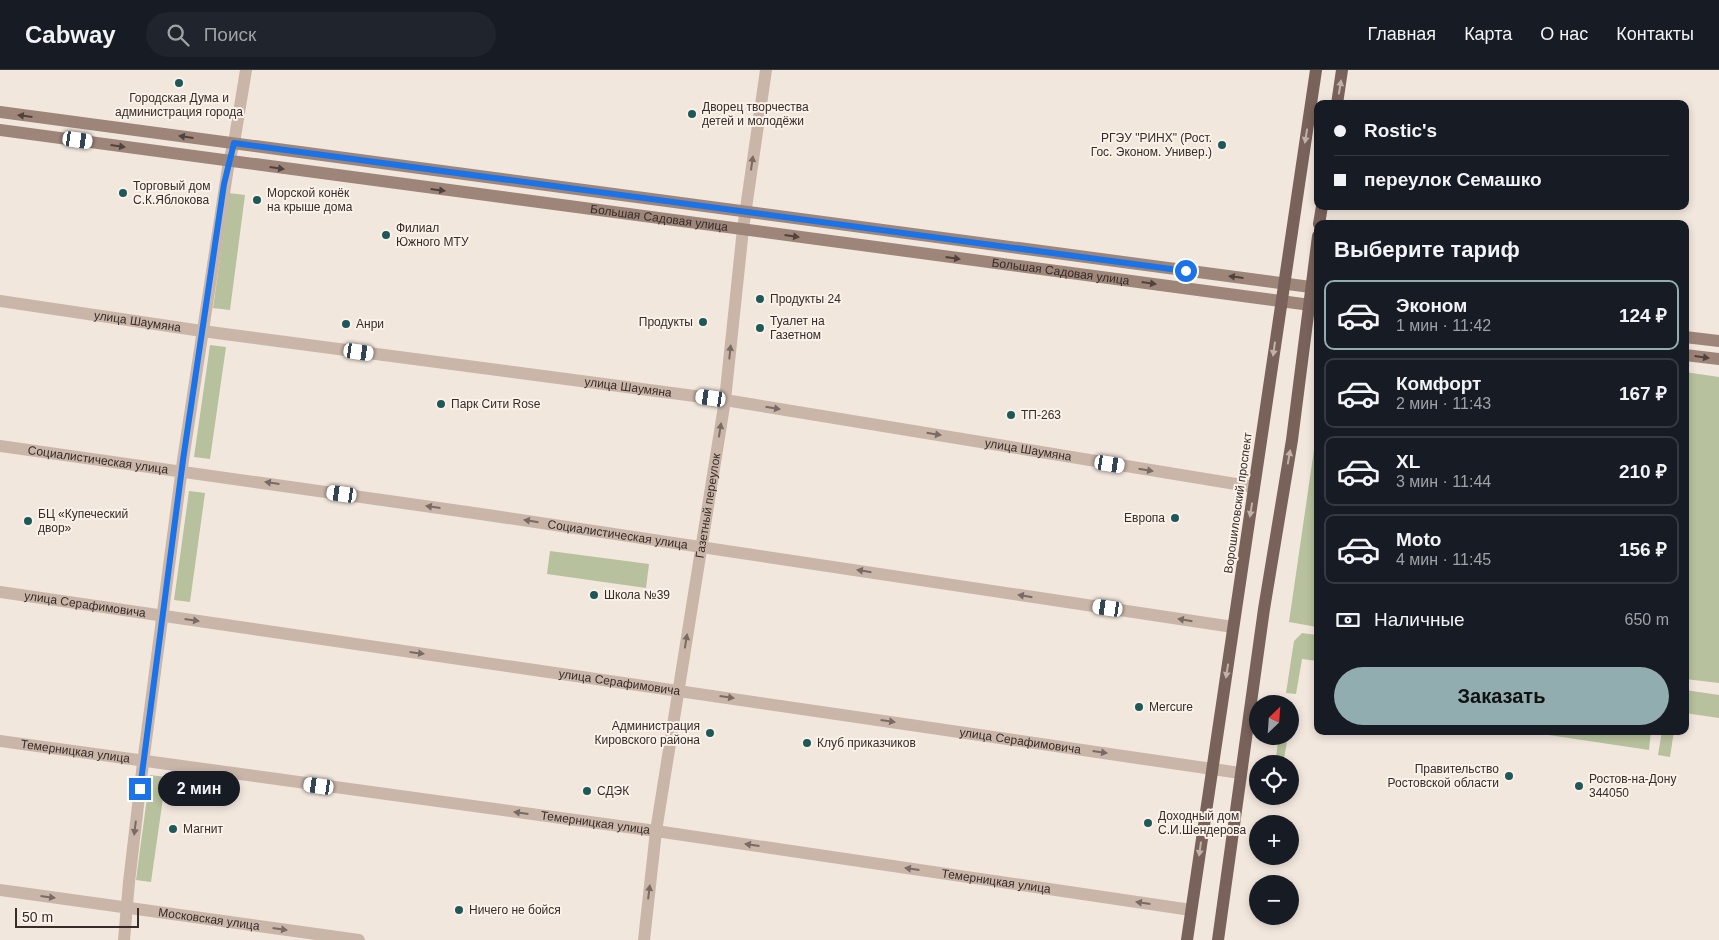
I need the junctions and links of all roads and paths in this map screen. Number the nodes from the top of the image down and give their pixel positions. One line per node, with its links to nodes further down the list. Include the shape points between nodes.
1 (246, 70): 8 (street)
2 (766, 70): 10 (street, Газетный переулок, one-way to 2)
3 (1316, 70): 12 (main road, Ворошиловский проспект, one-way to 12)
4 (1342, 70): 5 (main road, one-way to 4)
5 (1338, 100)
6 (0, 112): 8 (main road, Большая Садовая улица, one-way to 6)
7 (0, 130): 9 (main road, Большая Садовая улица, one-way to 9)
8 (234, 143): 9 (street); 10 (main road, Большая Садовая улица)
9 (229, 161): 11 (main road, Большая Садовая улица, one-way to 11); 17 (street)
10 (746, 212): 11 (street, Газетный переулок); 12 (main road, Большая Садовая улица, one-way to 10)
11 (743, 229): 15 (main road, Большая Садовая улица, one-way to 15); 22 (street, Газетный переулок, one-way to 11)
12 (1284, 283): 13 (main road, Большая Садовая улица); 15 (main road, Ворошиловский проспект)
13 (1314, 287)
14 (0, 301): 17 (street, улица Шаумяна)
15 (1281, 301): 16 (main road, Большая Садовая улица); 25 (main road, Ворошиловский проспект, one-way to 25)
16 (1314, 305): 34 (main road, one-way to 16)
17 (202, 331): 22 (street, улица Шаумяна); 24 (street)
18 (1689, 337): 19 (main road)
19 (1719, 341)
20 (1689, 355): 21 (main road, one-way to 21)
21 (1719, 359)
22 (725, 400): 25 (street, улица Шаумяна, one-way to 25); 26 (street, Газетный переулок, one-way to 22)
23 (0, 446): 24 (street, Социалистическая улица)
24 (182, 471): 26 (street, Социалистическая улица, one-way to 24); 28 (street)
25 (1254, 487): 29 (main road, Ворошиловский проспект, one-way to 29)
26 (701, 547): 29 (street, Социалистическая улица, one-way to 26); 30 (street, Газетный переулок, one-way to 26)
27 (0, 592): 28 (street, улица Серафимовича)
28 (163, 617): 30 (street, улица Серафимовича, one-way to 30); 32 (street)
29 (1233, 627): 33 (main road, Ворошиловский проспект, one-way to 33)
30 (679, 690): 33 (street, улица Серафимовича, one-way to 33); 35 (street, Газетный переулок)
31 (0, 741): 32 (street, Темерницкая улица)
32 (143, 763): 35 (street, Темерницкая улица, one-way to 32); 37 (street, one-way to 37)
33 (1212, 768): 34 (street, улица Серафимовича); 38 (main road, Ворошиловский проспект, one-way to 38)
34 (1240, 773): 43 (main road)
35 (656, 832): 38 (street, Темерницкая улица, one-way to 35); 41 (street, Газетный переулок, one-way to 35)
36 (0, 890): 37 (street, Московская улица, one-way to 37)
37 (128, 907): 39 (street); 40 (street, Московская улица, one-way to 40)
38 (1191, 910): 42 (main road, Ворошиловский проспект)
39 (124, 940)
40 (358, 940)
41 (644, 940)
42 (1187, 940)
43 (1218, 940)

